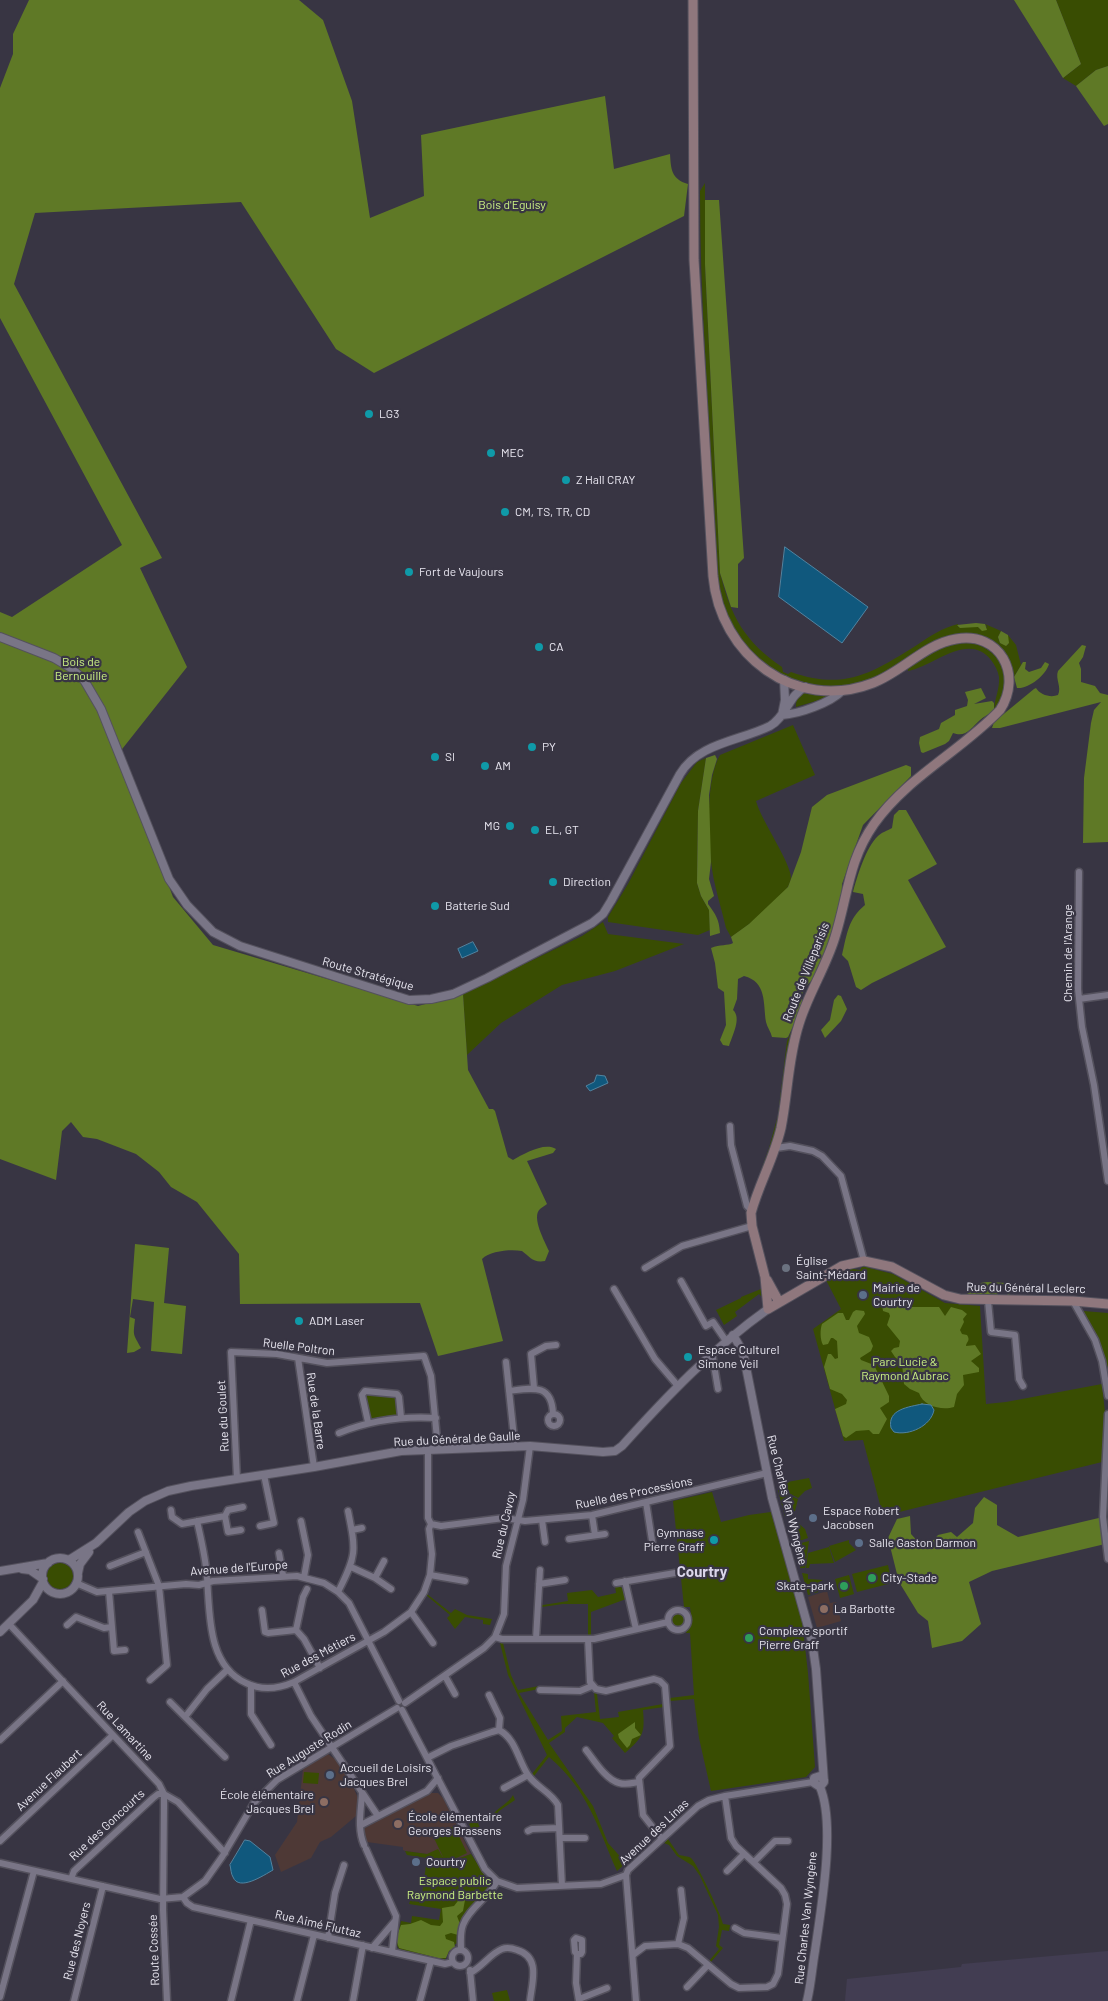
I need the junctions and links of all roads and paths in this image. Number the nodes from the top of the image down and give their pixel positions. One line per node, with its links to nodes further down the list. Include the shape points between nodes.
1 (693, 0): 3 (main road, Route de Villeparisis, via 694,260 714,587 722,617 737,642 758,665)
2 (0, 637): 7 (street, Route Stratégique, via 54,658 84,680 101,710 169,879 187,905 214,932 240,946 409,1000 454,994 598,918 611,901 688,762 701,752 766,728)
3 (788, 682): 4 (main road, Route de Villeparisis); 6 (street); 7 (street)
4 (805, 687): 5 (main road, Route de Villeparisis); 6 (street, Route Stratégique)
5 (842, 690): 7 (street, via 836,697 794,715); 12 (main road, Route de Villeparisis, via 860,688 883,679 932,648 954,639 968,638 982,641 996,650 1004,660 1010,682 1007,699 1000,710 888,807 862,843 852,867 830,954 796,1034)
6 (791, 702): 7 (street, Route Stratégique)
7 (782, 715)
8 (1079, 872): 10 (street, Chemin de l'Arange)
9 (1108, 995): 10 (street)
10 (1079, 999): 13 (street, Chemin de l'Arange)
11 (730, 1126): 14 (street, via 731,1146 747,1206)
12 (776, 1148): 14 (main road, Route de Villeparisis); 16 (street, via 790,1146 813,1151 841,1176)
13 (1108, 1181)
14 (752, 1211): 15 (main road)
15 (752, 1226): 17 (street, via 682,1246); 18 (main road)
16 (864, 1261): 21 (main road, Rue du Général Leclerc, via 892,1267 951,1297); 23 (main road, Rue du Général Leclerc, via 842,1266)
17 (645, 1268)
18 (765, 1277): 23 (main road); 25 (main road)
19 (681, 1281): 26 (street, via 706,1326 713,1322)
20 (614, 1289): 32 (street, via 655,1359)
21 (988, 1301): 22 (main road, Rue du Général Leclerc); 33 (street, via 991,1332 1016,1335 1019,1379)
22 (1073, 1301): 24 (main road, Rue du Général Leclerc); 37 (street, via 1095,1340)
23 (779, 1302): 25 (main road, Rue du Général Leclerc)
24 (1108, 1304)
25 (768, 1309): 26 (street, Rue du Général Leclerc)
26 (730, 1338): 29 (street, Rue du Général de Gaulle); 49 (street, Rue Charles Van Wyngène, via 742,1350 744,1357)
27 (556, 1345): 34 (street, via 531,1354)
28 (231, 1352): 30 (street, Ruelle Poltron); 51 (street, Rue du Goulet)
29 (712, 1353): 32 (street, Rue du Général de Gaulle); 35 (street)
30 (298, 1358): 41 (street, Ruelle Poltron, via 327,1364 424,1356 431,1376); 48 (street, Rue de la Barre)
31 (506, 1362): 36 (street)
32 (678, 1386): 44 (street, Rue du Général de Gaulle, via 619,1449 603,1452)
33 (1023, 1386)
34 (534, 1388): 36 (street); 38 (street, via 549,1396)
35 (718, 1388)
36 (509, 1391): 45 (street)
37 (1108, 1396)
38 (554, 1414)
39 (1108, 1414): 76 (street, via 1103,1517)
40 (401, 1417): 41 (street); 42 (street); 42 (street, via 397,1394 364,1391 362,1396)
41 (436, 1418): 46 (street)
42 (368, 1422): 43 (street)
43 (339, 1433)
44 (530, 1446): 45 (street, Rue du Général de Gaulle); 58 (street, Rue du Cavoy)
45 (515, 1447): 46 (street, Rue du Général de Gaulle)
46 (438, 1449): 47 (street, Rue du Général de Gaulle)
47 (428, 1450): 48 (street, Rue du Général de Gaulle); 62 (street, via 428,1518)
48 (314, 1467): 50 (street, Rue du Général de Gaulle)
49 (767, 1473): 52 (street, Ruelle des Processions); 146 (street, Rue Charles Van Wyngène, via 812,1641 822,1762)
50 (264, 1475): 51 (street, Rue du Général de Gaulle); 63 (street, via 274,1523)
51 (237, 1479): 72 (street, Rue du Général de Gaulle, via 180,1488 153,1497 129,1512)
52 (646, 1502): 56 (street, Ruelle des Processions); 73 (street)
53 (243, 1508): 57 (street, via 228,1510)
54 (170, 1510): 60 (street, via 172,1517 182,1524)
55 (348, 1511): 66 (street)
56 (592, 1515): 59 (street, Ruelle des Processions); 69 (street)
57 (225, 1516): 60 (street); 65 (street, via 228,1532)
58 (517, 1520): 59 (street, Ruelle des Processions); 62 (street, Ruelle des Processions, via 504,1518 449,1526); 115 (street, Rue du Cavoy, via 506,1566 504,1614)
59 (542, 1520): 71 (street)
60 (198, 1521): 96 (street, Rue des Métiers)
61 (302, 1521): 89 (street, via 308,1555)
62 (431, 1524): 87 (street, Rue des Métiers)
63 (260, 1526)
64 (362, 1528): 66 (street)
65 (241, 1530)
66 (352, 1530): 81 (street, via 355,1550)
67 (138, 1532): 74 (street)
68 (605, 1534): 69 (street)
69 (595, 1535): 70 (street)
70 (569, 1539)
71 (545, 1542)
72 (96, 1543): 77 (street, Rue du Général de Gaulle); 86 (street, Rue du Général de Gaulle, via 80,1564)
73 (653, 1547)
74 (146, 1552): 80 (street); 99 (street)
75 (279, 1553): 88 (street)
76 (1108, 1559)
77 (69, 1560): 79 (street, via 58,1558); 86 (street)
78 (384, 1561): 90 (street)
79 (48, 1563): 82 (street); 91 (street)
80 (110, 1566)
81 (351, 1567): 90 (street); 104 (street)
82 (20, 1568): 84 (street); 91 (street, via 30,1570)
83 (540, 1570): 98 (street)
84 (0, 1571)
85 (675, 1573): 94 (street)
86 (78, 1574): 95 (street)
87 (430, 1575): 93 (street); 107 (street, Rue des Métiers, via 424,1592)
88 (283, 1576): 89 (street, Avenue de l'Europe); 96 (street, Avenue de l'Europe)
89 (304, 1576): 104 (street, Avenue de l'Europe)
90 (375, 1578): 101 (street)
91 (43, 1580): 103 (street); 105 (street)
92 (565, 1580): 98 (street)
93 (465, 1581)
94 (625, 1582): 97 (street); 112 (street)
95 (76, 1583): 102 (street, Avenue de l'Europe, via 93,1592); 103 (street, via 64,1593)
96 (207, 1583): 99 (street, Avenue de l'Europe); 122 (street, Rue des Métiers, via 215,1644)
97 (616, 1583)
98 (539, 1584): 116 (street)
99 (159, 1586): 102 (street, Avenue de l'Europe); 124 (street, via 167,1665)
100 (307, 1589): 113 (street)
101 (391, 1589)
102 (109, 1591): 111 (street)
103 (54, 1592): 105 (street)
104 (338, 1592): 118 (street, Avenue de l'Europe)
105 (33, 1600): 109 (street)
106 (262, 1610): 113 (street, via 266,1632)
107 (410, 1612): 118 (street, Rue des Métiers, via 392,1628); 119 (street)
108 (668, 1622): 112 (street)
109 (9, 1624): 114 (street); 125 (street, Rue Lamartine)
110 (67, 1625): 111 (street, via 76,1617 104,1628)
111 (112, 1627): 120 (street, via 114,1651)
112 (636, 1629): 117 (street)
113 (296, 1630): 121 (street)
114 (0, 1632)
115 (495, 1637): 116 (street); 123 (street)
116 (536, 1639): 117 (street)
117 (588, 1639): 128 (street)
118 (369, 1641): 121 (street, Rue des Métiers); 133 (street, Avenue de l'Europe)
119 (433, 1643)
120 (125, 1650)
121 (320, 1668): 126 (street, Rue des Métiers)
122 (227, 1670): 127 (street, Rue des Métiers); 135 (street)
123 (445, 1676): 130 (street); 133 (street)
124 (150, 1680)
125 (63, 1681): 137 (street, Rue Lamartine); 138 (street)
126 (294, 1682): 127 (street, Rue des Métiers, via 274,1689); 140 (street)
127 (251, 1686): 139 (street, via 251,1714)
128 (592, 1686): 129 (street, via 580,1691); 147 (street, via 606,1691 654,1680 665,1686 670,1746 641,1774)
129 (540, 1690)
130 (455, 1694)
131 (489, 1695): 136 (street, via 500,1718)
132 (170, 1702): 135 (street)
133 (402, 1702): 134 (street, via 396,1704)
134 (400, 1709): 140 (street, Rue Auguste Rodin); 143 (street)
135 (185, 1717): 142 (street)
136 (499, 1730): 143 (street); 144 (street, via 508,1736)
137 (112, 1735): 150 (street, Rue Lamartine, via 159,1784); 159 (street, Avenue Flaubert)
138 (0, 1740)
139 (271, 1745)
140 (331, 1747): 149 (street); 161 (street, Rue Auguste Rodin, via 280,1778 262,1794)
141 (586, 1750): 147 (street, via 611,1779 623,1784)
142 (225, 1757)
143 (427, 1758): 145 (street)
144 (528, 1775): 148 (street); 154 (street, via 557,1802)
145 (438, 1778): 152 (street, via 427,1791); 170 (street, via 480,1862)
146 (818, 1781): 151 (street, Avenue des Linas); 209 (street, Rue Charles Van Wyngène, via 824,1795 825,1864)
147 (639, 1782): 158 (street, via 643,1815)
148 (504, 1788)
149 (362, 1793): 152 (street); 153 (street)
150 (164, 1794): 161 (street, Rue Lamartine, via 173,1798); 169 (street, Rue des Goncourts, via 153,1798 74,1871); 175 (street, Route Cossée)
151 (725, 1796): 158 (street, Avenue des Linas, via 701,1804); 162 (street, via 731,1838)
152 (378, 1816): 153 (street)
153 (361, 1824): 177 (street, via 359,1832)
154 (559, 1828): 155 (street); 156 (street)
155 (528, 1831)
156 (560, 1838): 157 (street); 172 (street)
157 (585, 1838)
158 (662, 1839): 168 (street, Avenue des Linas)
159 (0, 1841)
160 (788, 1842): 163 (street, via 775,1841)
161 (225, 1853): 174 (street, Rue Auguste Rodin, via 205,1881)
162 (744, 1854): 163 (street); 167 (street)
163 (754, 1862): 181 (street, via 785,1895 787,1904)
164 (0, 1863): 166 (street)
165 (344, 1865): 180 (street, via 335,1893)
166 (34, 1871): 169 (street); 198 (street)
167 (727, 1871)
168 (626, 1875): 172 (street, Avenue des Linas, via 601,1884); 182 (street)
169 (71, 1879): 171 (street)
170 (497, 1881): 172 (street, Avenue des Linas, via 518,1888); 187 (street, via 464,1922)
171 (103, 1886): 175 (street); 200 (street, Rue des Noyers)
172 (562, 1886)
173 (682, 1890): 183 (street, via 684,1918)
174 (183, 1897): 175 (street); 176 (street, Rue Aimé Fluttaz, via 193,1907)
175 (163, 1899): 201 (street, Route Cossée)
176 (252, 1920): 179 (street, Rue Aimé Fluttaz); 202 (street)
177 (396, 1920): 186 (street); 188 (street)
178 (735, 1928): 181 (street, via 744,1933)
179 (314, 1934): 180 (street, Rue Aimé Fluttaz); 203 (street)
180 (328, 1938): 184 (street, Rue Aimé Fluttaz)
181 (782, 1938): 194 (street, via 776,1978 767,1987 735,1986)
182 (631, 1939): 185 (street); 190 (street)
183 (678, 1944): 185 (street); 194 (street)
184 (363, 1946): 186 (street, Rue Aimé Fluttaz); 204 (street)
185 (645, 1946): 190 (street)
186 (372, 1948): 188 (street, Rue Aimé Fluttaz)
187 (461, 1949): 192 (street, via 467,1953); 193 (street, via 453,1952)
188 (392, 1952): 191 (street, Rue Aimé Fluttaz)
189 (577, 1954): 199 (street)
190 (633, 1955): 208 (street)
191 (430, 1961): 193 (street, Rue Aimé Fluttaz); 205 (street)
192 (468, 1961): 193 (street, via 462,1966); 195 (street)
193 (453, 1962)
194 (708, 1965): 196 (street)
195 (470, 1973): 206 (street); 207 (street, via 501,1949 520,1950 534,1966)
196 (688, 1987)
197 (607, 1988): 199 (street)
198 (0, 1997)
199 (579, 2000)
200 (74, 2001)
201 (167, 2001)
202 (230, 2001)
203 (297, 2001)
204 (353, 2001)
205 (420, 2001)
206 (473, 2001)
207 (530, 2001)
208 (636, 2001)
209 (808, 2001)

